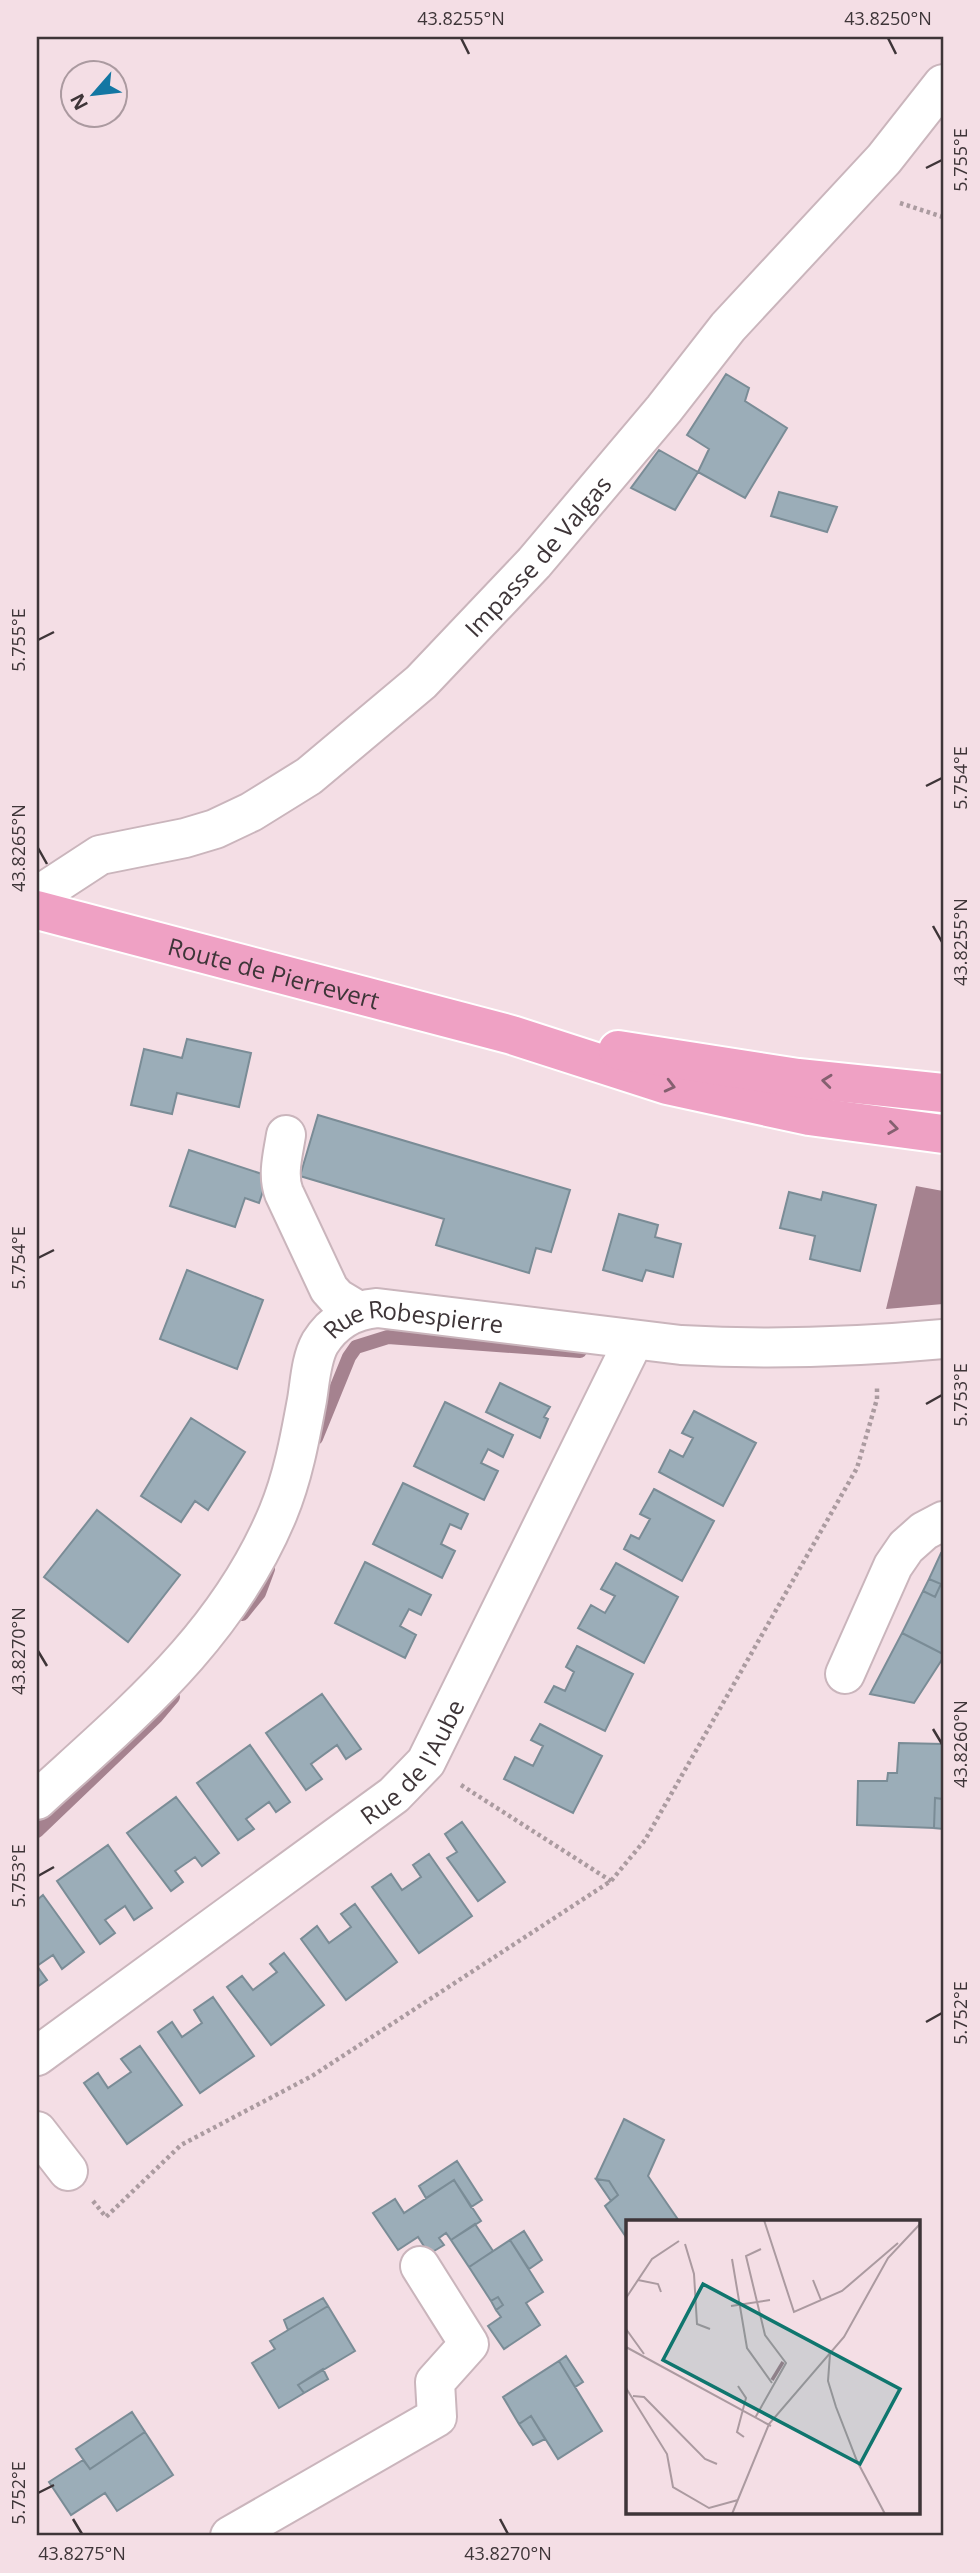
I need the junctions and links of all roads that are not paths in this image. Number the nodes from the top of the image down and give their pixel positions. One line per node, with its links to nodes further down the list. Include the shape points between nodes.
1 (943, 84): 2 (street, Impasse de Valgas, via 884,159 728,327 534,563 421,682 309,776 251,812 185,838 100,855)
2 (37, 899)
3 (37, 910): 4 (main road, Route de Pierrevert)
4 (512, 1035): 5 (main road, Route de Pierrevert, one-way to 4, via 798,1078); 6 (main road, Route de Pierrevert, one-way to 6, via 667,1085 809,1116)
5 (943, 1093)
6 (943, 1134)
7 (286, 1135): 8 (street, via 284,1193 323,1279 337,1298)
8 (357, 1310): 10 (street, Rue Robespierre, via 377,1308); 13 (street, Rue Robespierre, via 334,1326 319,1345 290,1479 267,1537 238,1590 178,1668)
9 (943, 1339): 10 (street, Rue Robespierre, via 880,1345 713,1347)
10 (634, 1340): 14 (street, Rue de l'Aube, via 426,1762 394,1795)
11 (943, 1521): 12 (street, via 906,1547 893,1566)
12 (845, 1674)
13 (37, 1800)
14 (37, 2056)
15 (37, 2131): 16 (street)
16 (68, 2171)
17 (420, 2266): 18 (street, via 469,2344 435,2382 438,2417)
18 (230, 2536)

